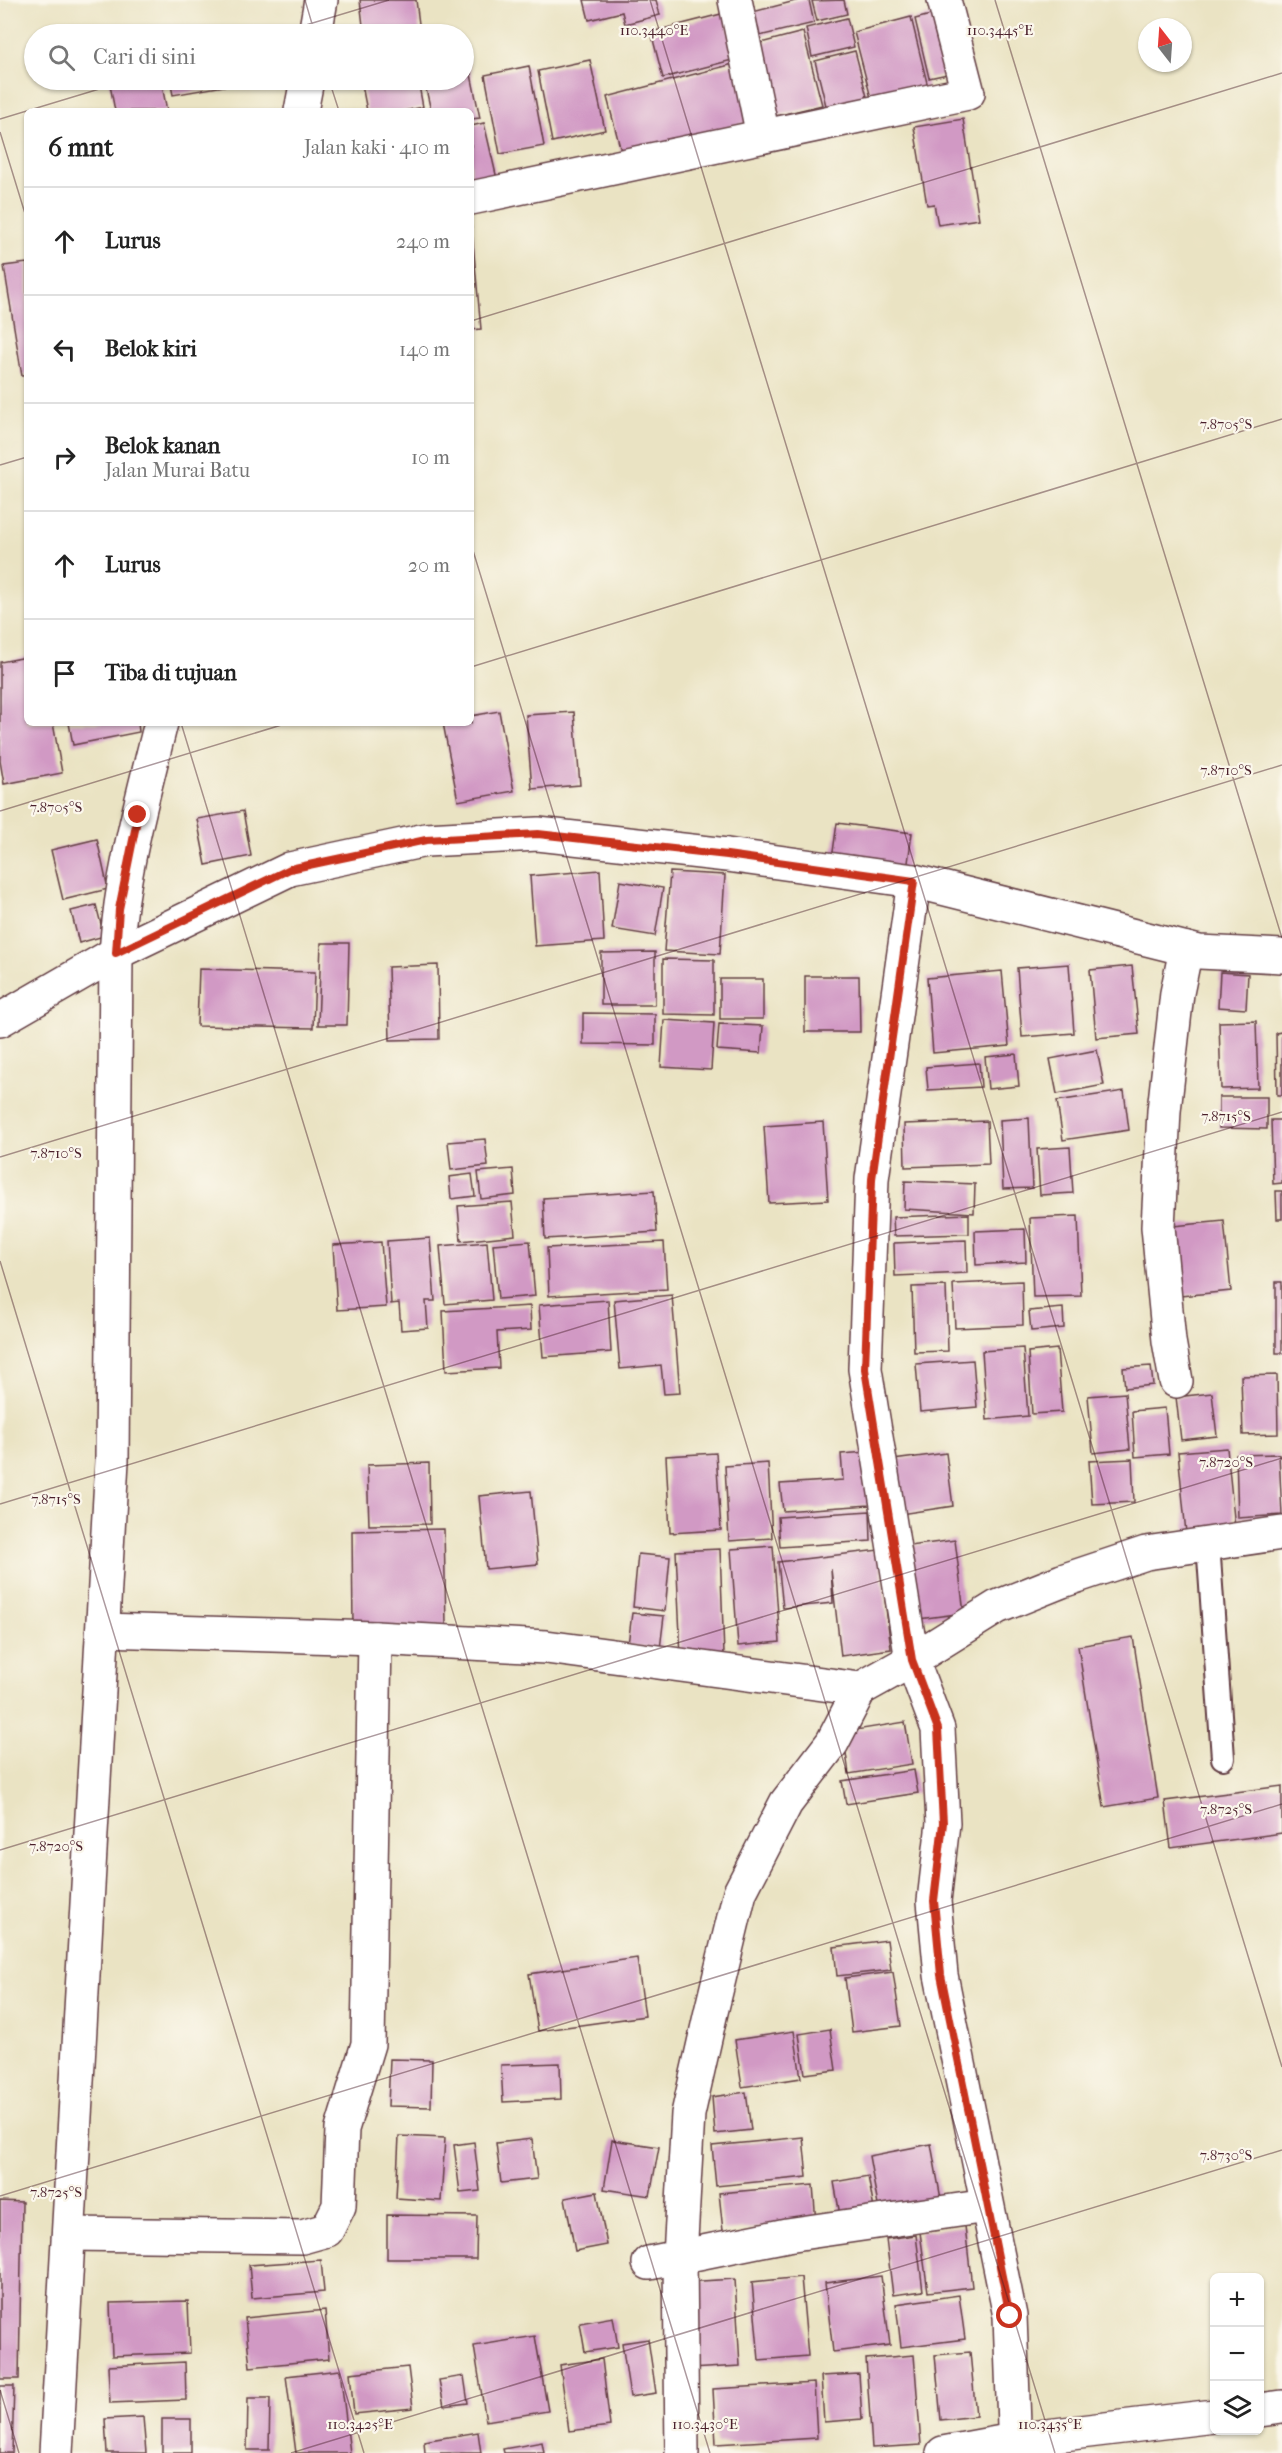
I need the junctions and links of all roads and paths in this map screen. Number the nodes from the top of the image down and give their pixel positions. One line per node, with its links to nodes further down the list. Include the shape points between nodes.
1 (321, 0): 4 (street)
2 (735, 0): 7 (street)
3 (944, 0): 7 (street, via 968,93)
4 (317, 24)
5 (305, 90): 6 (street)
6 (302, 108)
7 (763, 136): 8 (street)
8 (474, 197)
9 (160, 726): 12 (street, via 119,909)
10 (914, 881): 11 (street); 12 (street, via 538,834 426,840 290,869); 20 (street, via 872,1179 865,1369)
11 (1186, 949): 13 (street); 15 (street, via 1164,1111 1158,1227)
12 (116, 953): 14 (street); 18 (street, via 112,1461)
13 (1282, 956)
14 (0, 1020)
15 (1176, 1381)
16 (1282, 1533): 17 (street)
17 (1208, 1543): 20 (street, via 1146,1553 997,1606); 22 (lane)
18 (103, 1630): 19 (street); 24 (street)
19 (375, 1638): 21 (street, via 546,1647); 24 (street, via 368,2044 342,2129 339,2206 327,2229 303,2237)
20 (912, 1660): 21 (street); 23 (street, via 938,1729 943,1823 934,1901 941,1975)
21 (860, 1689): 25 (street, via 832,1743 786,1803 740,1892 688,2115)
22 (1223, 1758)
23 (987, 2206): 25 (street, via 787,2235); 29 (street, via 1010,2316)
24 (69, 2234): 30 (street)
25 (665, 2260): 31 (street)
26 (1282, 2407): 27 (street)
27 (1264, 2409)
28 (1210, 2417): 29 (street)
29 (1014, 2447): 32 (street)
30 (56, 2453)
31 (682, 2453)
32 (944, 2453)

